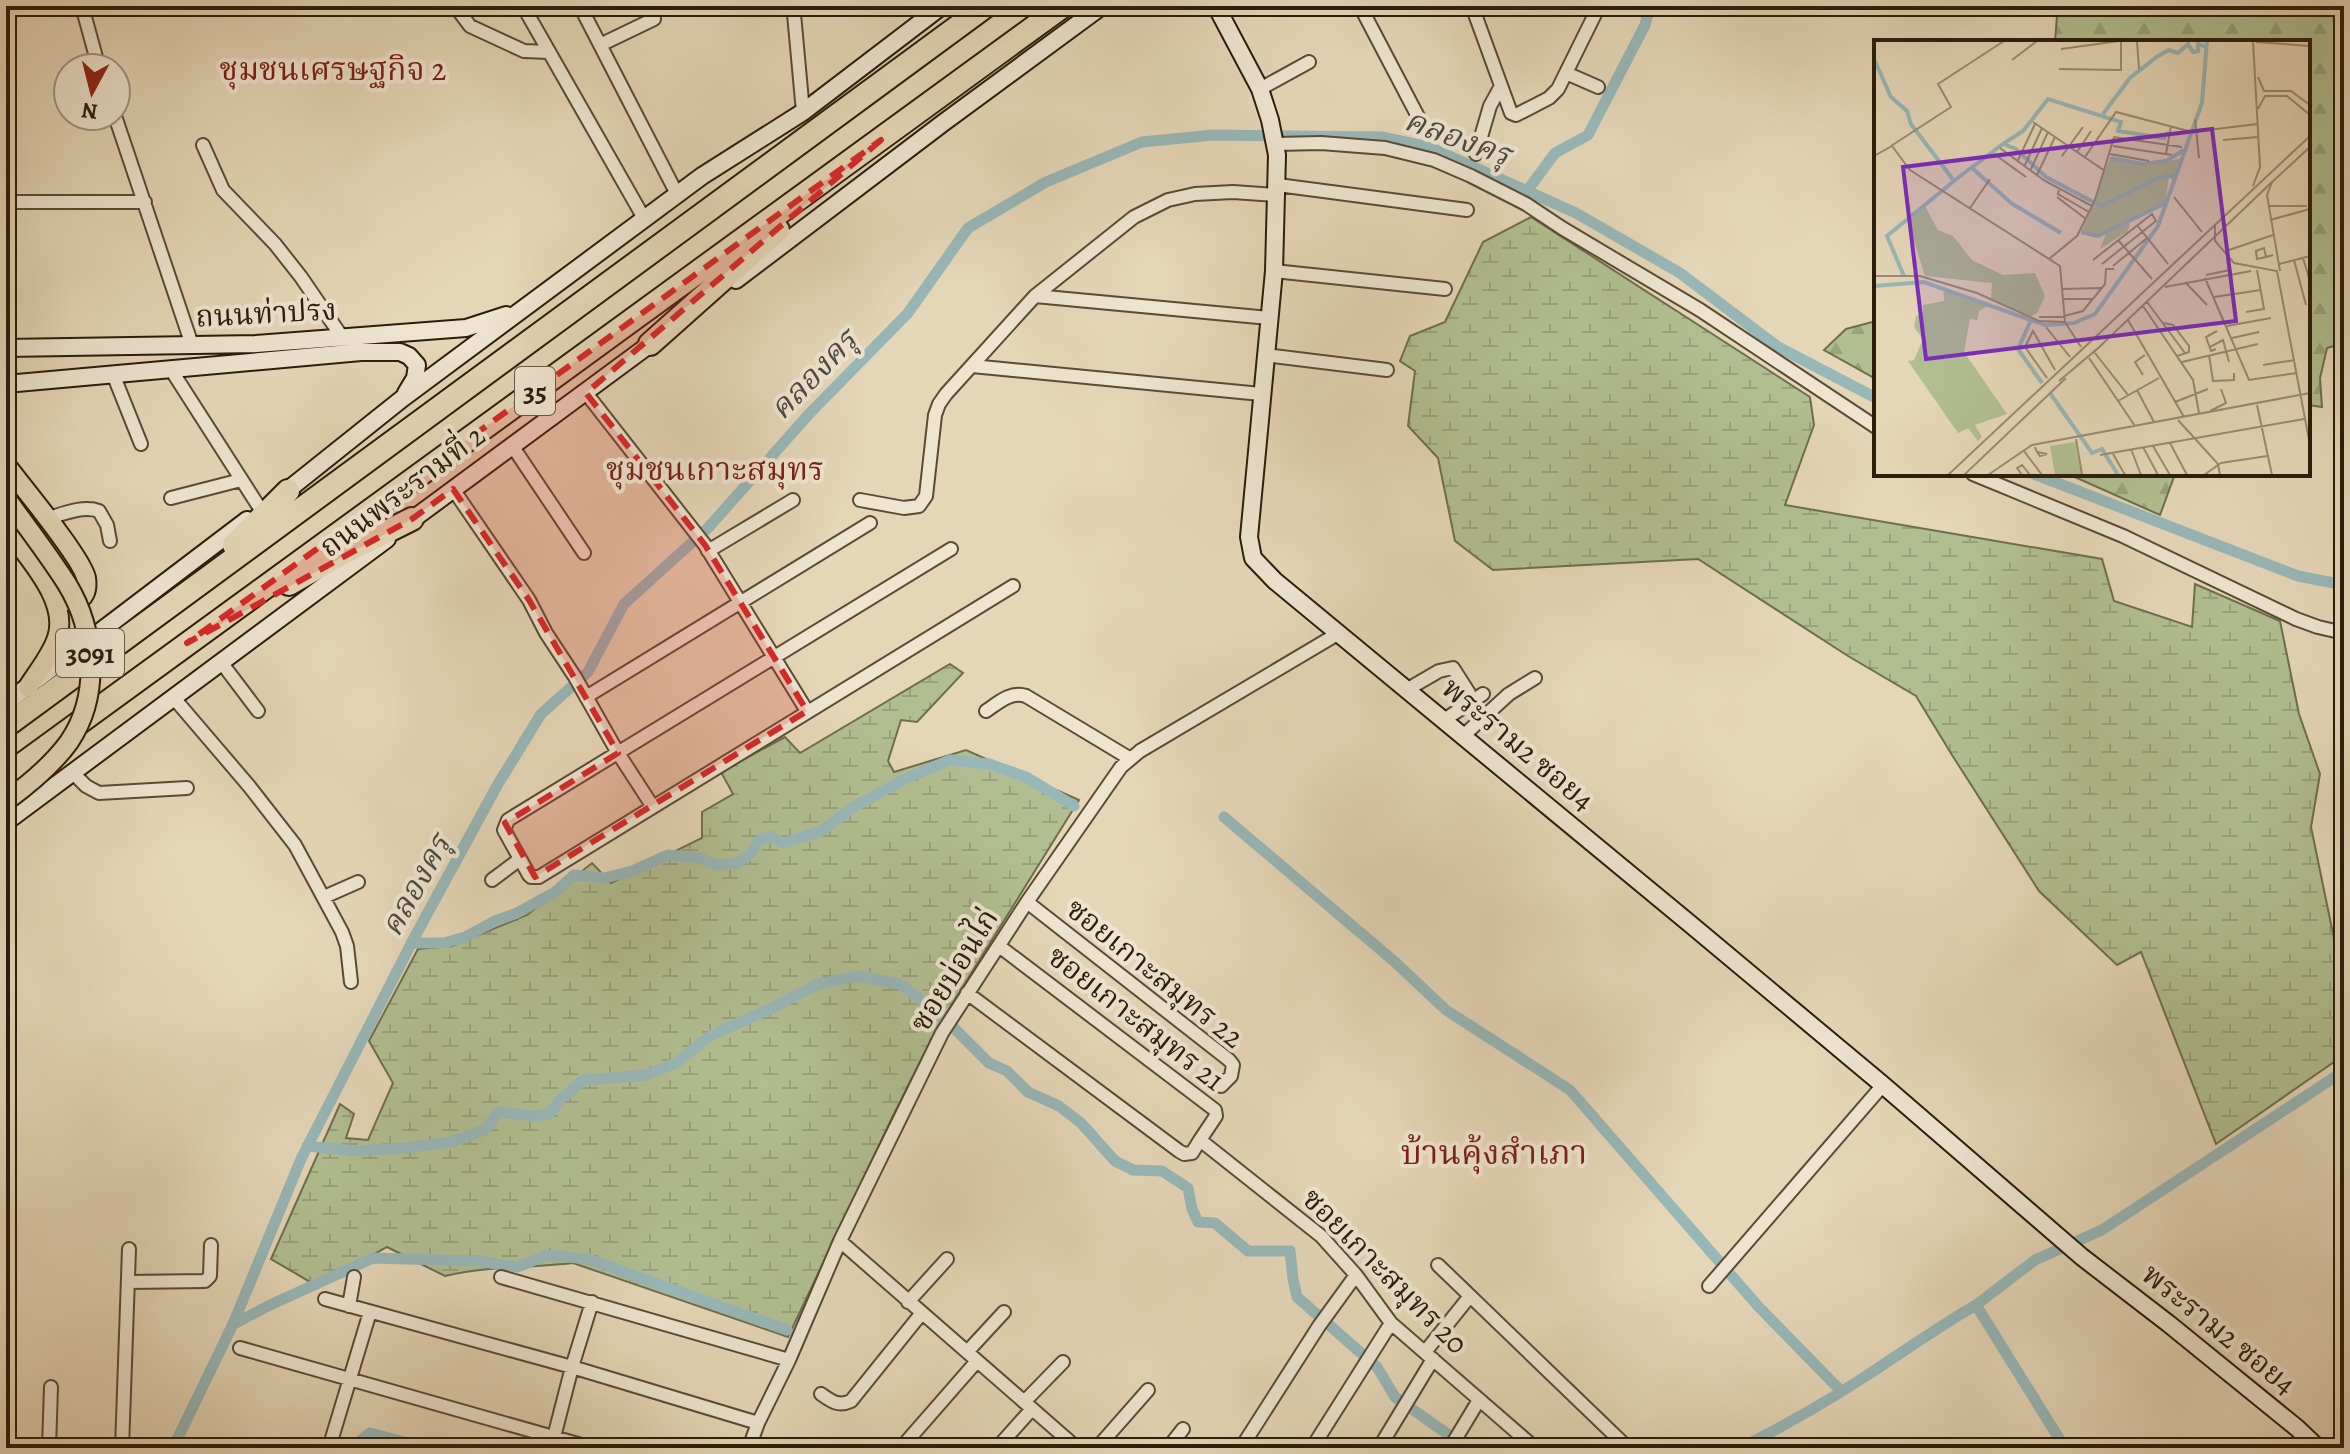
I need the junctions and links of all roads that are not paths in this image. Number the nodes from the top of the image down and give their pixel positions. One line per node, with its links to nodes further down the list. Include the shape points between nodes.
1 (82, 6): 16 (street)
2 (455, 6): 17 (street, via 470,26 524,51)
3 (523, 6): 17 (street)
4 (580, 6): 15 (street)
5 (790, 6): 23 (street)
6 (942, 6): 23 (street, 35)
7 (986, 6): 77 (highway, ถนนพระรามที่ 2 / 35)
8 (1063, 6): 26 (highway, ถนนพระรามที่ 2 / 35)
9 (1102, 6): 42 (street, ถนนพระรามที่ 2 / 35)
10 (1216, 6): 22 (street)
11 (1360, 6): 24 (street)
12 (1472, 6): 20 (street)
13 (1599, 6): 19 (street)
14 (654, 19): 15 (street)
15 (600, 45): 31 (street)
16 (95, 52)
17 (549, 52): 35 (street)
18 (1309, 62): 22 (street)
19 (1566, 73): 20 (street, via 1549,98 1516,115); 21 (street)
20 (1501, 86): 29 (street)
21 (1598, 87)
22 (1260, 89): 27 (street, พระราม2 ซอย4)
23 (803, 112): 31 (street, 35)
24 (1424, 128)
25 (121, 132): 33 (street)
26 (881, 140): 42 (highway); 81 (highway, ถนนพระรามที่ 2 / 35)
27 (1275, 142): 30 (street, พระราม2 ซอย4); 54 (street, via 1385,148 1471,176 1700,310)
28 (203, 145): 41 (street, via 223,190 275,244)
29 (1476, 154)
30 (1277, 190): 34 (street); 36 (street, พระราม2 ซอย4); 38 (street, via 1168,200 1134,217)
31 (678, 196): 35 (street, 35)
32 (6, 202): 33 (street)
33 (145, 202): 43 (street)
34 (1467, 210)
35 (645, 220): 39 (street, 35)
36 (1274, 271): 37 (street); 40 (street, พระราม2 ซอย4)
37 (1445, 289)
38 (1035, 296): 40 (street); 46 (street)
39 (526, 307): 41 (street, ถนนท่าปรง, via 466,328); 53 (street, 35)
40 (1269, 318): 45 (street, พระราม2 ซอย4)
41 (342, 337): 43 (street, ถนนท่าปรง)
42 (650, 344): 51 (street, ถนนพระรามที่ 2 / 35)
43 (192, 345): 44 (street, ถนนท่าปรง)
44 (6, 348)
45 (1265, 355): 48 (street); 52 (street, พระราม2 ซอย4)
46 (972, 366): 52 (street); 65 (street, via 935,415 924,502 913,509)
47 (170, 368): 49 (street, ถนนท่าปรง); 53 (street, ถนนท่าปรง, via 400,352 417,365); 59 (street)
48 (1387, 370)
49 (113, 374): 50 (street, ถนนท่าปรง); 55 (street)
50 (6, 384)
51 (586, 393): 56 (street, ถนนพระรามที่ 2 / 35); 72 (street)
52 (1261, 394): 79 (street, พระราม2 ซอย4, via 1249,537 1253,558)
53 (403, 398): 61 (street, 35)
54 (1874, 426)
55 (141, 444)
56 (513, 447): 60 (street, ถนนพระรามที่ 2 / 35); 74 (street)
57 (6, 465): 67 (main road)
58 (1978, 476): 80 (street, via 2123,536 2296,619)
59 (241, 480): 63 (street); 66 (street)
60 (453, 489): 68 (street, ถนนพระรามที่ 2 / 35); 87 (street)
61 (288, 491): 66 (street, 35); 77 (highway)
62 (6, 498): 101 (main road, 3091, bridge, via 68,585 84,620 91,675 82,716 69,742)
63 (171, 498)
64 (793, 500): 72 (street)
65 (860, 500)
66 (261, 510): 85 (street, 35)
67 (46, 519): 71 (street, via 78,510 99,511); 76 (main road, via 79,563 86,584 84,594 70,603)
68 (412, 519): 81 (highway); 83 (street, ถนนพระรามที่ 2 / 35)
69 (870, 523): 78 (street)
70 (7, 531): 76 (main road)
71 (110, 541)
72 (706, 548): 78 (street)
73 (951, 549): 82 (street)
74 (584, 553)
75 (1013, 586): 91 (street)
76 (51, 590): 85 (main road, via 59,613 58,637)
77 (183, 597): 94 (highway, ถนนพระรามที่ 2 / 35)
78 (739, 603): 82 (street); 87 (street)
79 (1339, 633): 86 (street, พระราม2 ซอย4); 97 (street, ซอยบ่อนไก่)
80 (2344, 633)
81 (187, 643): 99 (highway, ถนนพระรามที่ 2 / 35)
82 (772, 657): 91 (street); 96 (street)
83 (221, 662): 88 (street, ถนนพระรามที่ 2 / 35); 90 (street)
84 (1535, 678): 95 (street)
85 (28, 687): 89 (street, 35)
86 (1408, 689): 93 (street, พระราม2 ซอย4); 93 (street, via 1453,668 1476,693)
87 (584, 693): 96 (street)
88 (173, 697): 98 (street, ถนนพระรามที่ 2 / 35); 107 (street, via 295,845)
89 (6, 703)
90 (258, 711)
91 (807, 711): 102 (street)
92 (986, 711): 97 (street, via 1010,696 1026,696)
93 (1444, 720): 95 (street, พระราม2 ซอย4)
94 (6, 726)
95 (1463, 736): 112 (street, พระราม2 ซอย4)
96 (618, 753): 102 (street); 104 (street, via 508,820 504,830)
97 (1129, 758): 108 (street, ซอยบ่อนไก่)
98 (72, 772): 100 (street, via 99,793); 103 (street, ถนนพระรามที่ 2 / 35)
99 (6, 776)
100 (187, 788)
101 (6, 801)
102 (653, 807): 104 (street, via 539,877 531,877)
103 (6, 822)
104 (520, 859): 105 (street)
105 (492, 880)
106 (358, 882): 107 (street)
107 (324, 897): 110 (street, via 347,946)
108 (1027, 902): 109 (street, ซอยบ่อนไก่); 113 (street, ซอยเกาะสมุทร 22, via 1229,1060 1233,1070)
109 (999, 946): 111 (street, ซอยบ่อนไก่); 114 (street, ซอยเกาะสมุทร 21, via 1215,1110)
110 (351, 982)
111 (967, 993): 114 (street, via 1179,1151 1192,1153); 115 (street, ซอยบ่อนไก่, via 942,1033)
112 (1883, 1085): 124 (street); 165 (street, พระราม2 ซอย4, via 2067,1245)
113 (1221, 1086)
114 (1200, 1140): 120 (street, ซอยเกาะสมุทร 20, via 1302,1219)
115 (840, 1241): 128 (street); 137 (street, ซอยบ่อนไก่)
116 (211, 1245): 123 (street, via 210,1276 205,1281)
117 (129, 1249): 123 (street)
118 (947, 1259): 128 (street)
119 (1438, 1265): 125 (street)
120 (1356, 1275): 133 (street, ซอยเกาะสมุทร 20); 160 (street)
121 (354, 1277): 129 (street)
122 (501, 1277): 127 (street)
123 (128, 1282): 151 (street)
124 (1712, 1283)
125 (1470, 1296): 136 (street); 164 (street)
126 (325, 1299): 129 (street)
127 (592, 1302): 137 (street); 139 (street)
128 (908, 1302): 132 (street)
129 (349, 1306): 130 (street)
130 (370, 1312): 139 (street); 140 (street)
131 (1004, 1312): 135 (street)
132 (921, 1314): 135 (street); 143 (street, via 851,1401 833,1403)
133 (1391, 1323): 136 (street, ซอยเกาะสมุทร 20); 161 (street)
134 (240, 1348): 140 (street)
135 (972, 1356): 145 (street); 155 (street)
136 (1429, 1356): 144 (street, ซอยเกาะสมุทร 20); 162 (street)
137 (789, 1360): 146 (street, ซอยบ่อนไก่)
138 (1063, 1362): 145 (street)
139 (572, 1367): 146 (street); 148 (street)
140 (350, 1380): 148 (street); 152 (street)
141 (51, 1387): 150 (street)
142 (1148, 1390): 158 (street)
143 (821, 1394)
144 (1479, 1400): 149 (street); 163 (street, ซอยเกาะสมุทร 20)
145 (1028, 1406): 156 (street); 157 (street)
146 (758, 1423): 154 (street, ซอยบ่อนไก่)
147 (1183, 1429): 159 (street)
148 (554, 1437): 153 (street)
149 (1453, 1444)
150 (49, 1448)
151 (122, 1448)
152 (329, 1448)
153 (592, 1448)
154 (749, 1448)
155 (901, 1448)
156 (997, 1448)
157 (1077, 1448)
158 (1097, 1448)
159 (1168, 1448)
160 (1241, 1448)
161 (1312, 1448)
162 (1379, 1448)
163 (1535, 1448)
164 (1628, 1448)
165 (2318, 1448)

